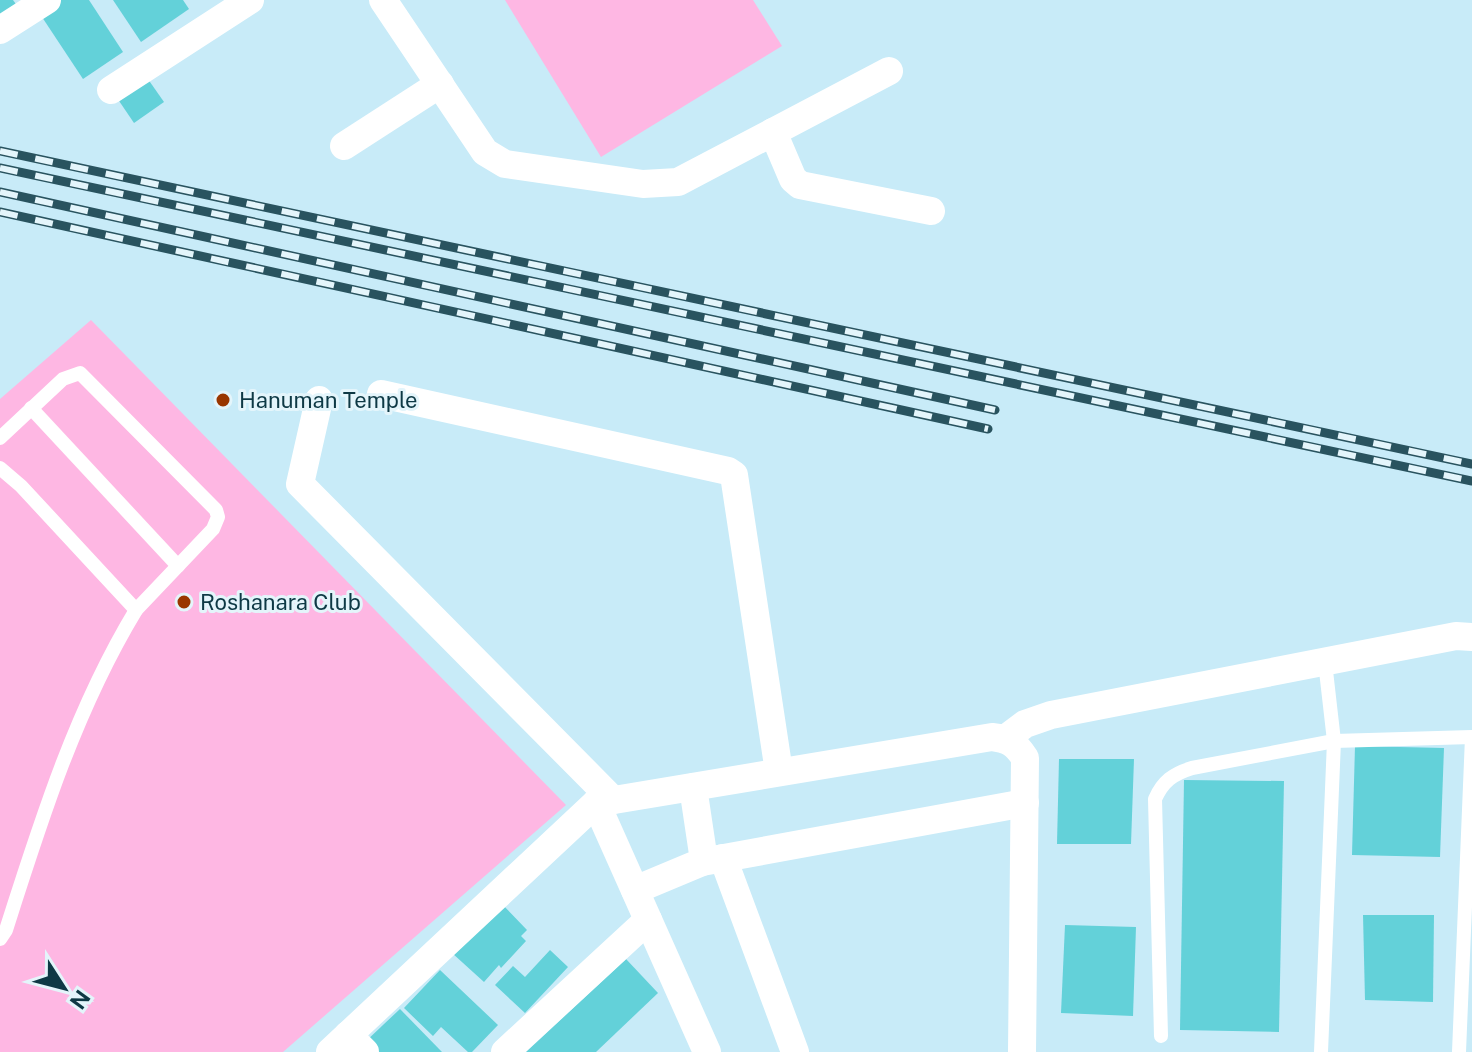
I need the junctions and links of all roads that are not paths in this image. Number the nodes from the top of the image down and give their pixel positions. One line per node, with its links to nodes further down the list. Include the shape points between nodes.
1 (47, 0): 4 (street)
2 (250, 0): 7 (street)
3 (383, 0): 6 (street)
4 (0, 30)
5 (889, 71): 8 (street)
6 (440, 84): 8 (street, via 485,152 505,164 658,185 678,182); 9 (street)
7 (111, 90)
8 (773, 132): 10 (street, via 800,185)
9 (344, 146)
10 (931, 211)
11 (381, 394): 22 (street, via 734,475)
12 (319, 400): 24 (street, via 300,484)
13 (31, 408): 14 (lane); 16 (lane); 16 (lane, via 63,379 80,373 216,510 213,529)
14 (0, 438)
15 (0, 468): 17 (lane)
16 (178, 566): 17 (lane)
17 (136, 610): 29 (lane, via 100,672 46,804)
18 (1472, 637): 19 (street)
19 (1325, 662): 20 (street, via 1051,715 1025,724); 21 (lane)
20 (1005, 739): 22 (street); 25 (street, via 1025,758)
21 (1334, 741): 30 (lane, via 1192,768 1160,787 1155,799); 36 (lane); 37 (lane, via 1472,737)
22 (779, 772): 23 (street)
23 (693, 787): 24 (street); 26 (street, via 702,848)
24 (604, 801): 27 (street); 31 (street)
25 (1025, 803): 26 (street); 35 (street)
26 (712, 860): 27 (street); 34 (street)
27 (635, 890): 28 (street)
28 (648, 920): 32 (street); 33 (street)
29 (0, 939)
30 (1161, 1036)
31 (347, 1046)
32 (505, 1052)
33 (707, 1052)
34 (795, 1052)
35 (1022, 1052)
36 (1321, 1052)
37 (1459, 1052)

